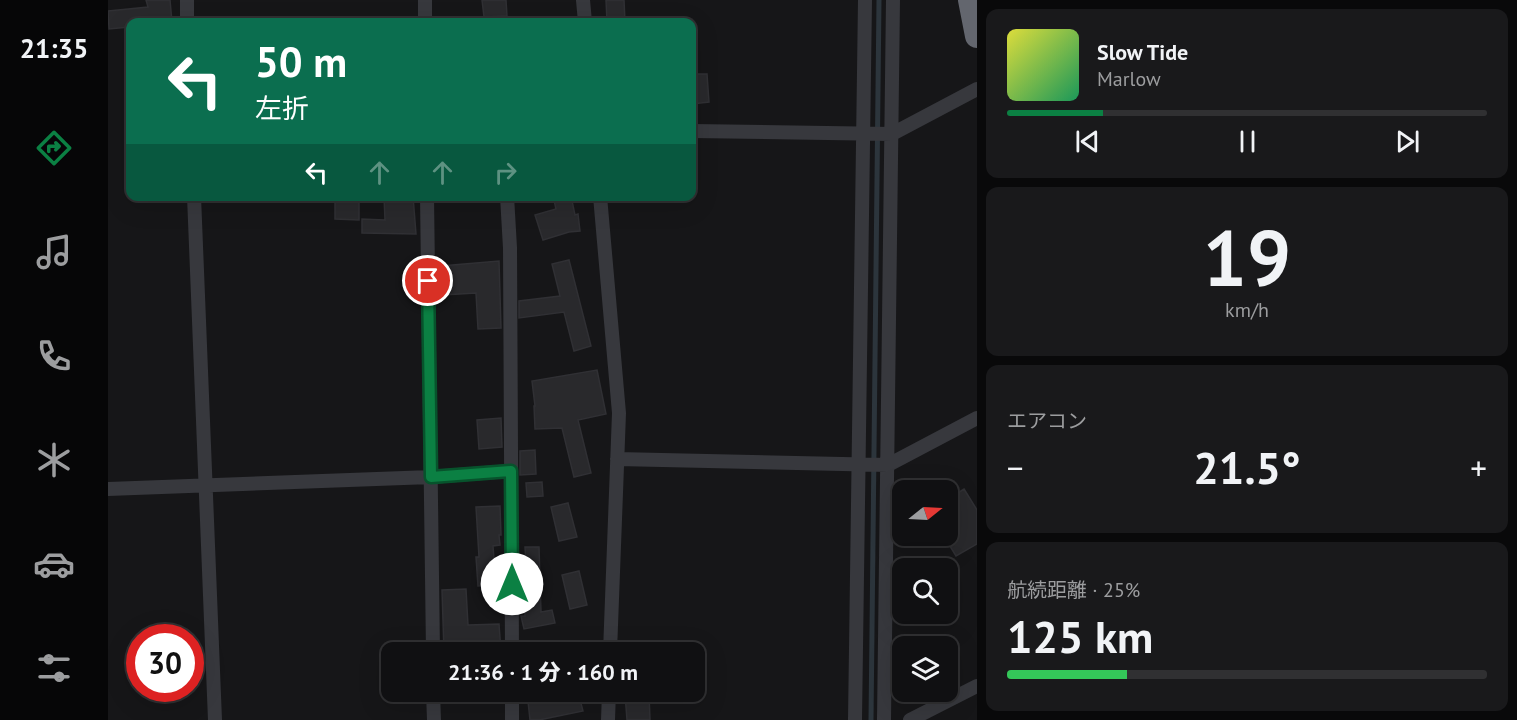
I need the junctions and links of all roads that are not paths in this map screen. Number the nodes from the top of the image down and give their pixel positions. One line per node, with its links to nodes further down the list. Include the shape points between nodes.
1 (187, 0): 7 (street)
2 (424, 0): 8 (street)
3 (583, 0): 9 (street)
4 (865, 0): 13 (street)
5 (893, 0): 14 (street)
6 (970, 0): 10 (highway)
7 (188, 18)
8 (425, 18)
9 (585, 18)
10 (977, 36)
11 (977, 89): 14 (street)
12 (696, 131): 13 (street)
13 (863, 134): 14 (street); 21 (street)
14 (892, 134): 22 (street)
15 (194, 201): 25 (street)
16 (427, 201): 24 (street)
17 (507, 201): 23 (street)
18 (600, 201): 20 (street, via 618,388)
19 (977, 418): 22 (street)
20 (617, 459): 21 (street); 29 (street)
21 (860, 464): 22 (street); 38 (street)
22 (888, 465): 39 (street)
23 (511, 471): 24 (street); 28 (street)
24 (431, 477): 25 (street); 27 (street)
25 (206, 485): 26 (street); 34 (street)
26 (108, 489)
27 (433, 642)
28 (512, 642)
29 (610, 642)
30 (977, 686): 40 (street)
31 (433, 702): 35 (street)
32 (512, 702): 36 (street)
33 (609, 702): 37 (street)
34 (216, 720)
35 (434, 720)
36 (512, 720)
37 (608, 720)
38 (855, 720)
39 (884, 720)
40 (910, 720)

